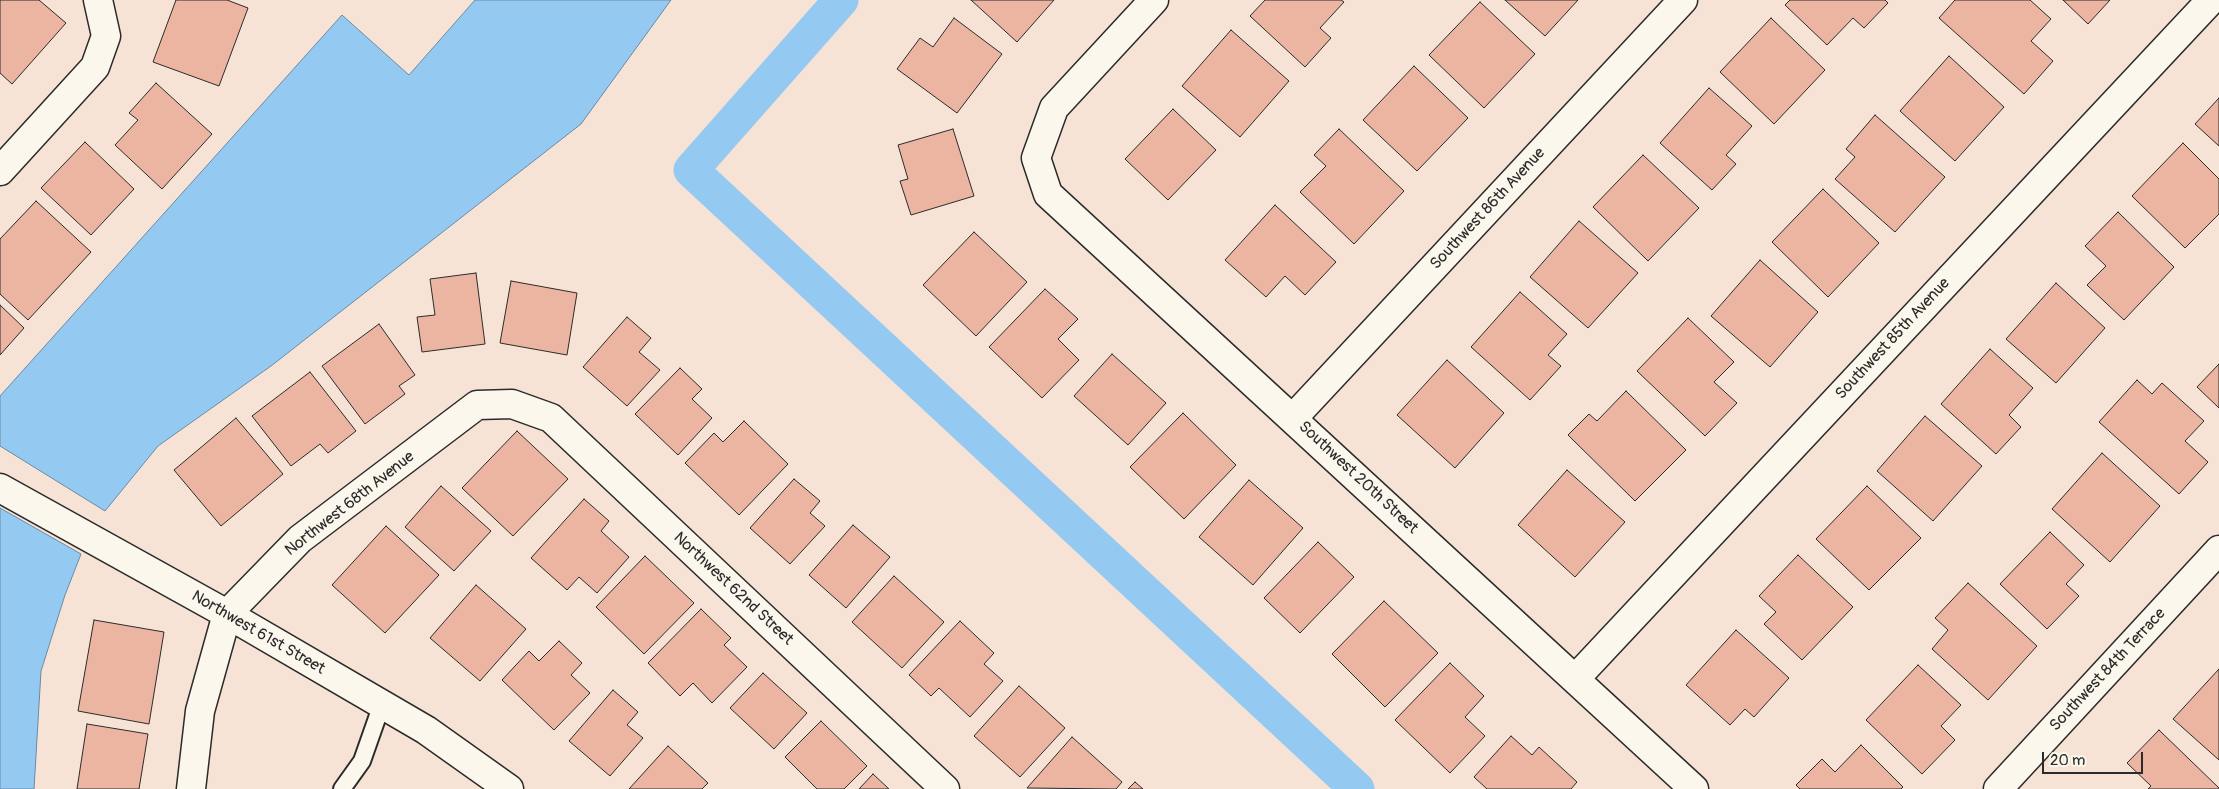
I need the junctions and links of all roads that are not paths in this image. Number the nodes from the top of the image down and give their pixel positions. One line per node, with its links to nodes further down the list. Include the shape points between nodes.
1 (98, 0): 5 (street, via 106,36 95,67)
2 (1154, 0): 7 (street, Southwest 20th Street, via 1054,108 1036,158 1048,194)
3 (1683, 0): 7 (street, Southwest 86th Avenue)
4 (2211, 0): 11 (street, Southwest 85th Avenue)
5 (0, 172)
6 (512, 404): 10 (street, Northwest 68th Avenue, via 477,405 300,539); 16 (street, Northwest 62nd Street, via 551,418)
7 (1293, 418): 11 (street, Southwest 20th Street)
8 (0, 488): 10 (street, Northwest 61st Street)
9 (2219, 550): 18 (street, Southwest 84th Terrace)
10 (227, 614): 12 (street, Northwest 61st Street); 13 (street, Northwest 68th Avenue, via 200,711)
11 (1575, 679): 17 (street, Southwest 20th Street)
12 (382, 704): 14 (lane, via 362,761); 15 (street, Northwest 61st Street, via 426,730)
13 (192, 789)
14 (342, 789)
15 (510, 789)
16 (945, 789)
17 (1694, 789)
18 (1998, 789)

